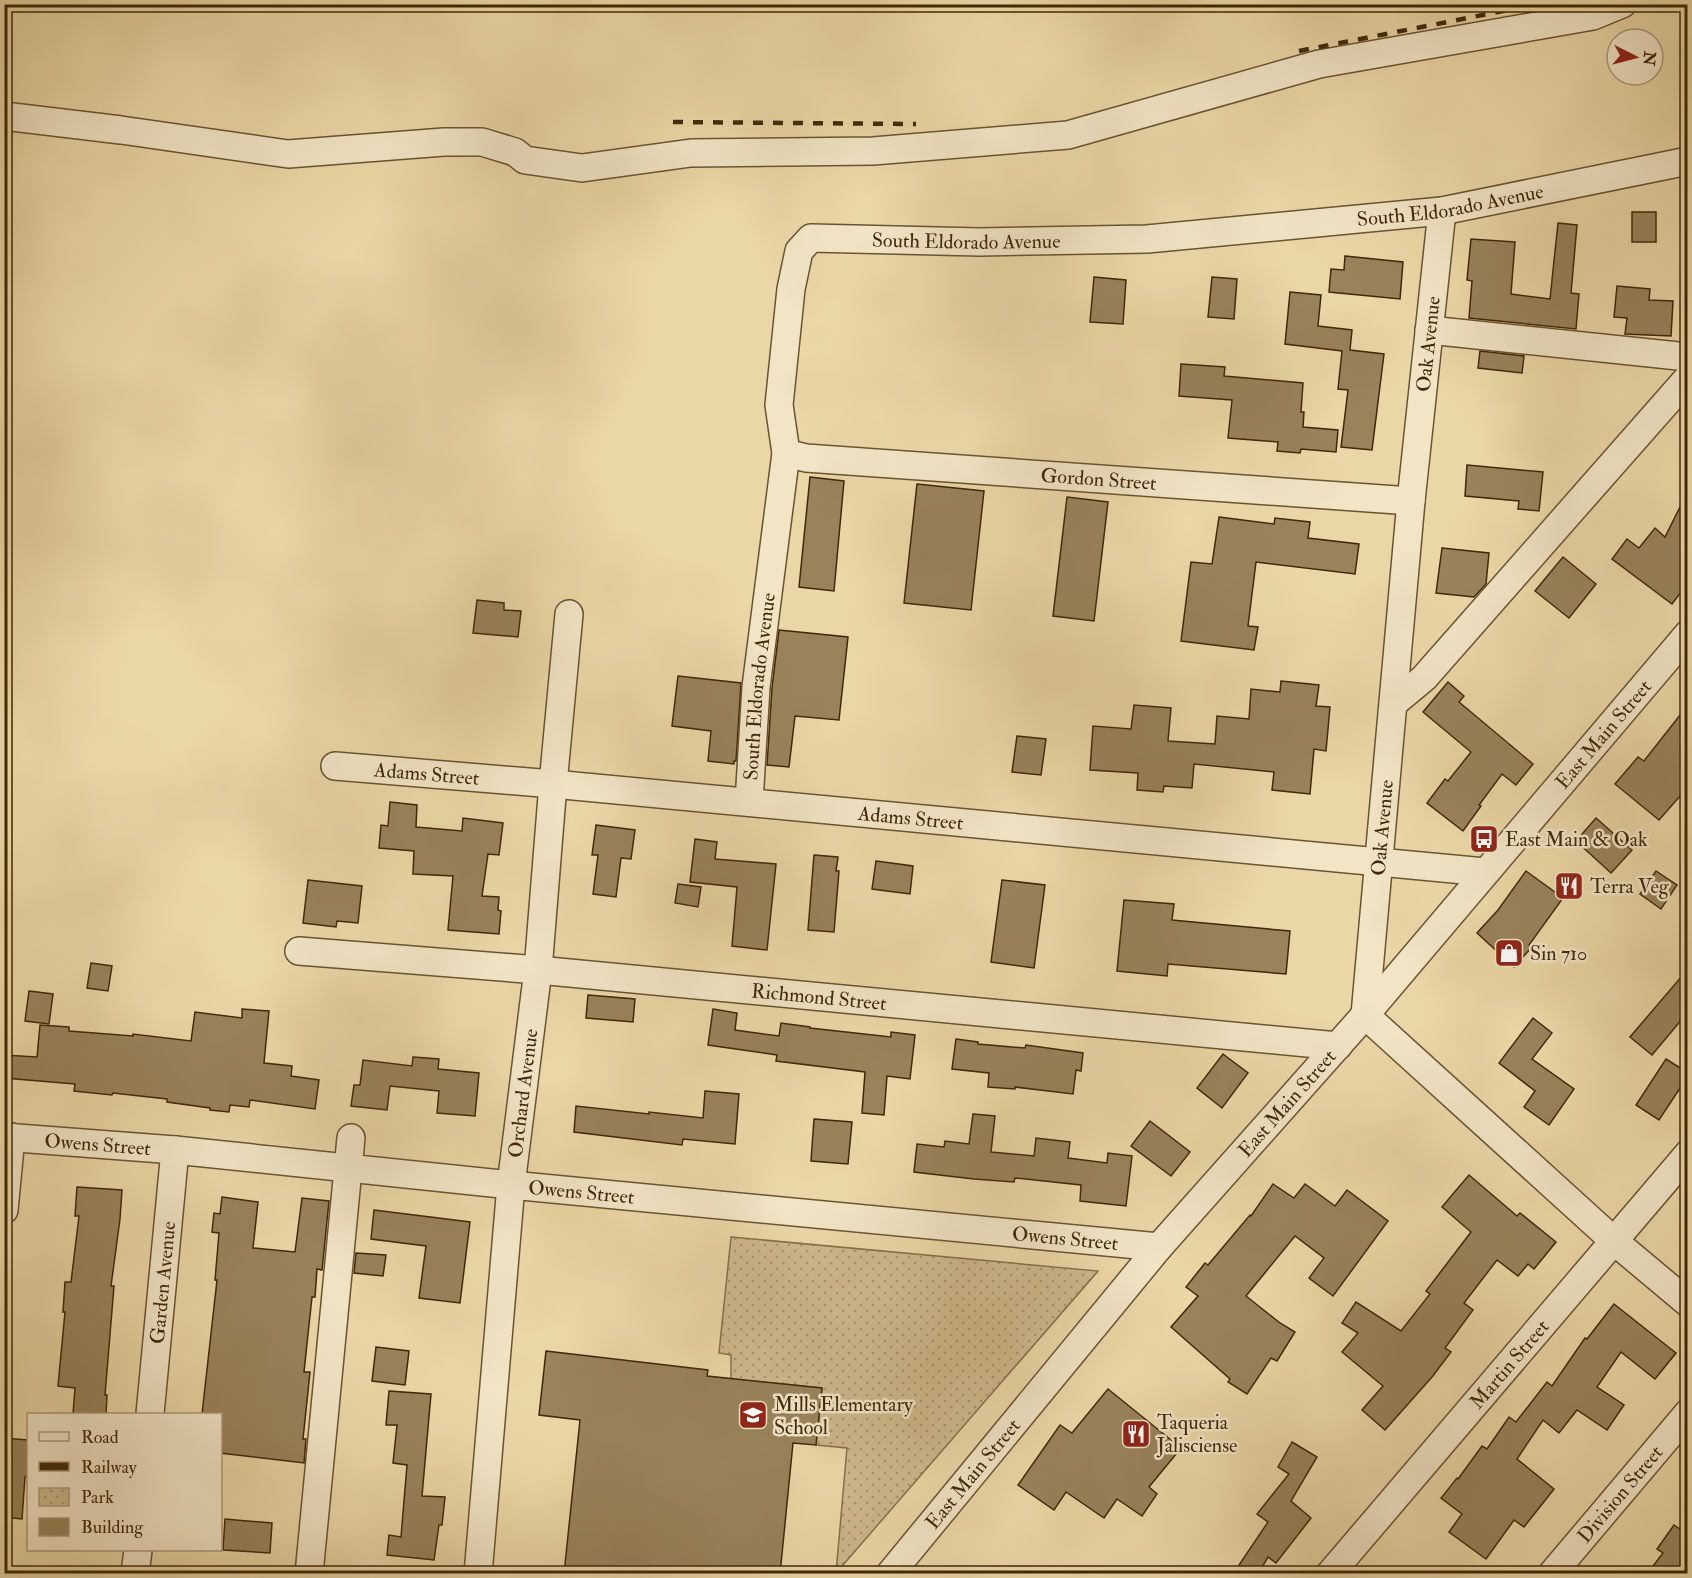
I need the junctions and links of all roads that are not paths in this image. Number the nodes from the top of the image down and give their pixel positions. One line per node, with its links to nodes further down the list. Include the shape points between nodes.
1 (1622, 4): 2 (street, via 1593,16 1319,64 1068,135 873,151 692,153 582,168 525,160 515,152 482,142 288,154)
2 (4, 117)
3 (1688, 161): 4 (street, South Eldorado Avenue)
4 (1442, 211): 5 (street, Oak Avenue); 8 (street, South Eldorado Avenue, via 1147,239 980,242 811,238 799,250 790,300 779,405)
5 (1429, 330): 6 (street); 9 (street, Oak Avenue)
6 (1688, 357)
7 (1688, 378): 12 (street, via 1424,678)
8 (786, 453): 9 (street, Gordon Street, via 806,458); 15 (street, South Eldorado Avenue, via 756,687)
9 (1411, 501): 12 (street, Oak Avenue)
10 (569, 614): 14 (street, Orchard Avenue)
11 (1688, 634): 17 (street, East Main Street)
12 (1394, 703): 16 (street, Oak Avenue)
13 (335, 765): 14 (street, Adams Street)
14 (553, 784): 15 (street, Adams Street); 19 (street, Orchard Avenue)
15 (749, 802): 16 (street, Adams Street)
16 (1380, 862): 17 (street, Adams Street); 20 (street, Oak Avenue)
17 (1485, 872): 20 (street, East Main Street)
18 (299, 951): 19 (street, Richmond Street)
19 (538, 970): 21 (street, Richmond Street); 27 (street, Orchard Avenue)
20 (1365, 1015): 21 (street, East Main Street); 29 (street)
21 (1338, 1046): 30 (street, East Main Street)
22 (8, 1137): 24 (street, Owens Street); 28 (street)
23 (351, 1138): 26 (street)
24 (175, 1150): 26 (street, Owens Street); 32 (street, Garden Avenue)
25 (1688, 1154): 29 (street, Martin Street)
26 (348, 1168): 27 (street, Owens Street); 36 (street)
27 (511, 1185): 30 (street, Owens Street); 37 (street, Orchard Avenue)
28 (4, 1210)
29 (1614, 1241): 31 (street); 39 (street, Martin Street)
30 (1159, 1247): 38 (street, East Main Street)
31 (1688, 1303)
32 (150, 1413)
33 (1688, 1413): 40 (street, Division Street)
34 (138, 1551): 35 (street)
35 (135, 1574)
36 (309, 1574)
37 (478, 1574)
38 (890, 1574)
39 (1330, 1574)
40 (1552, 1574)

